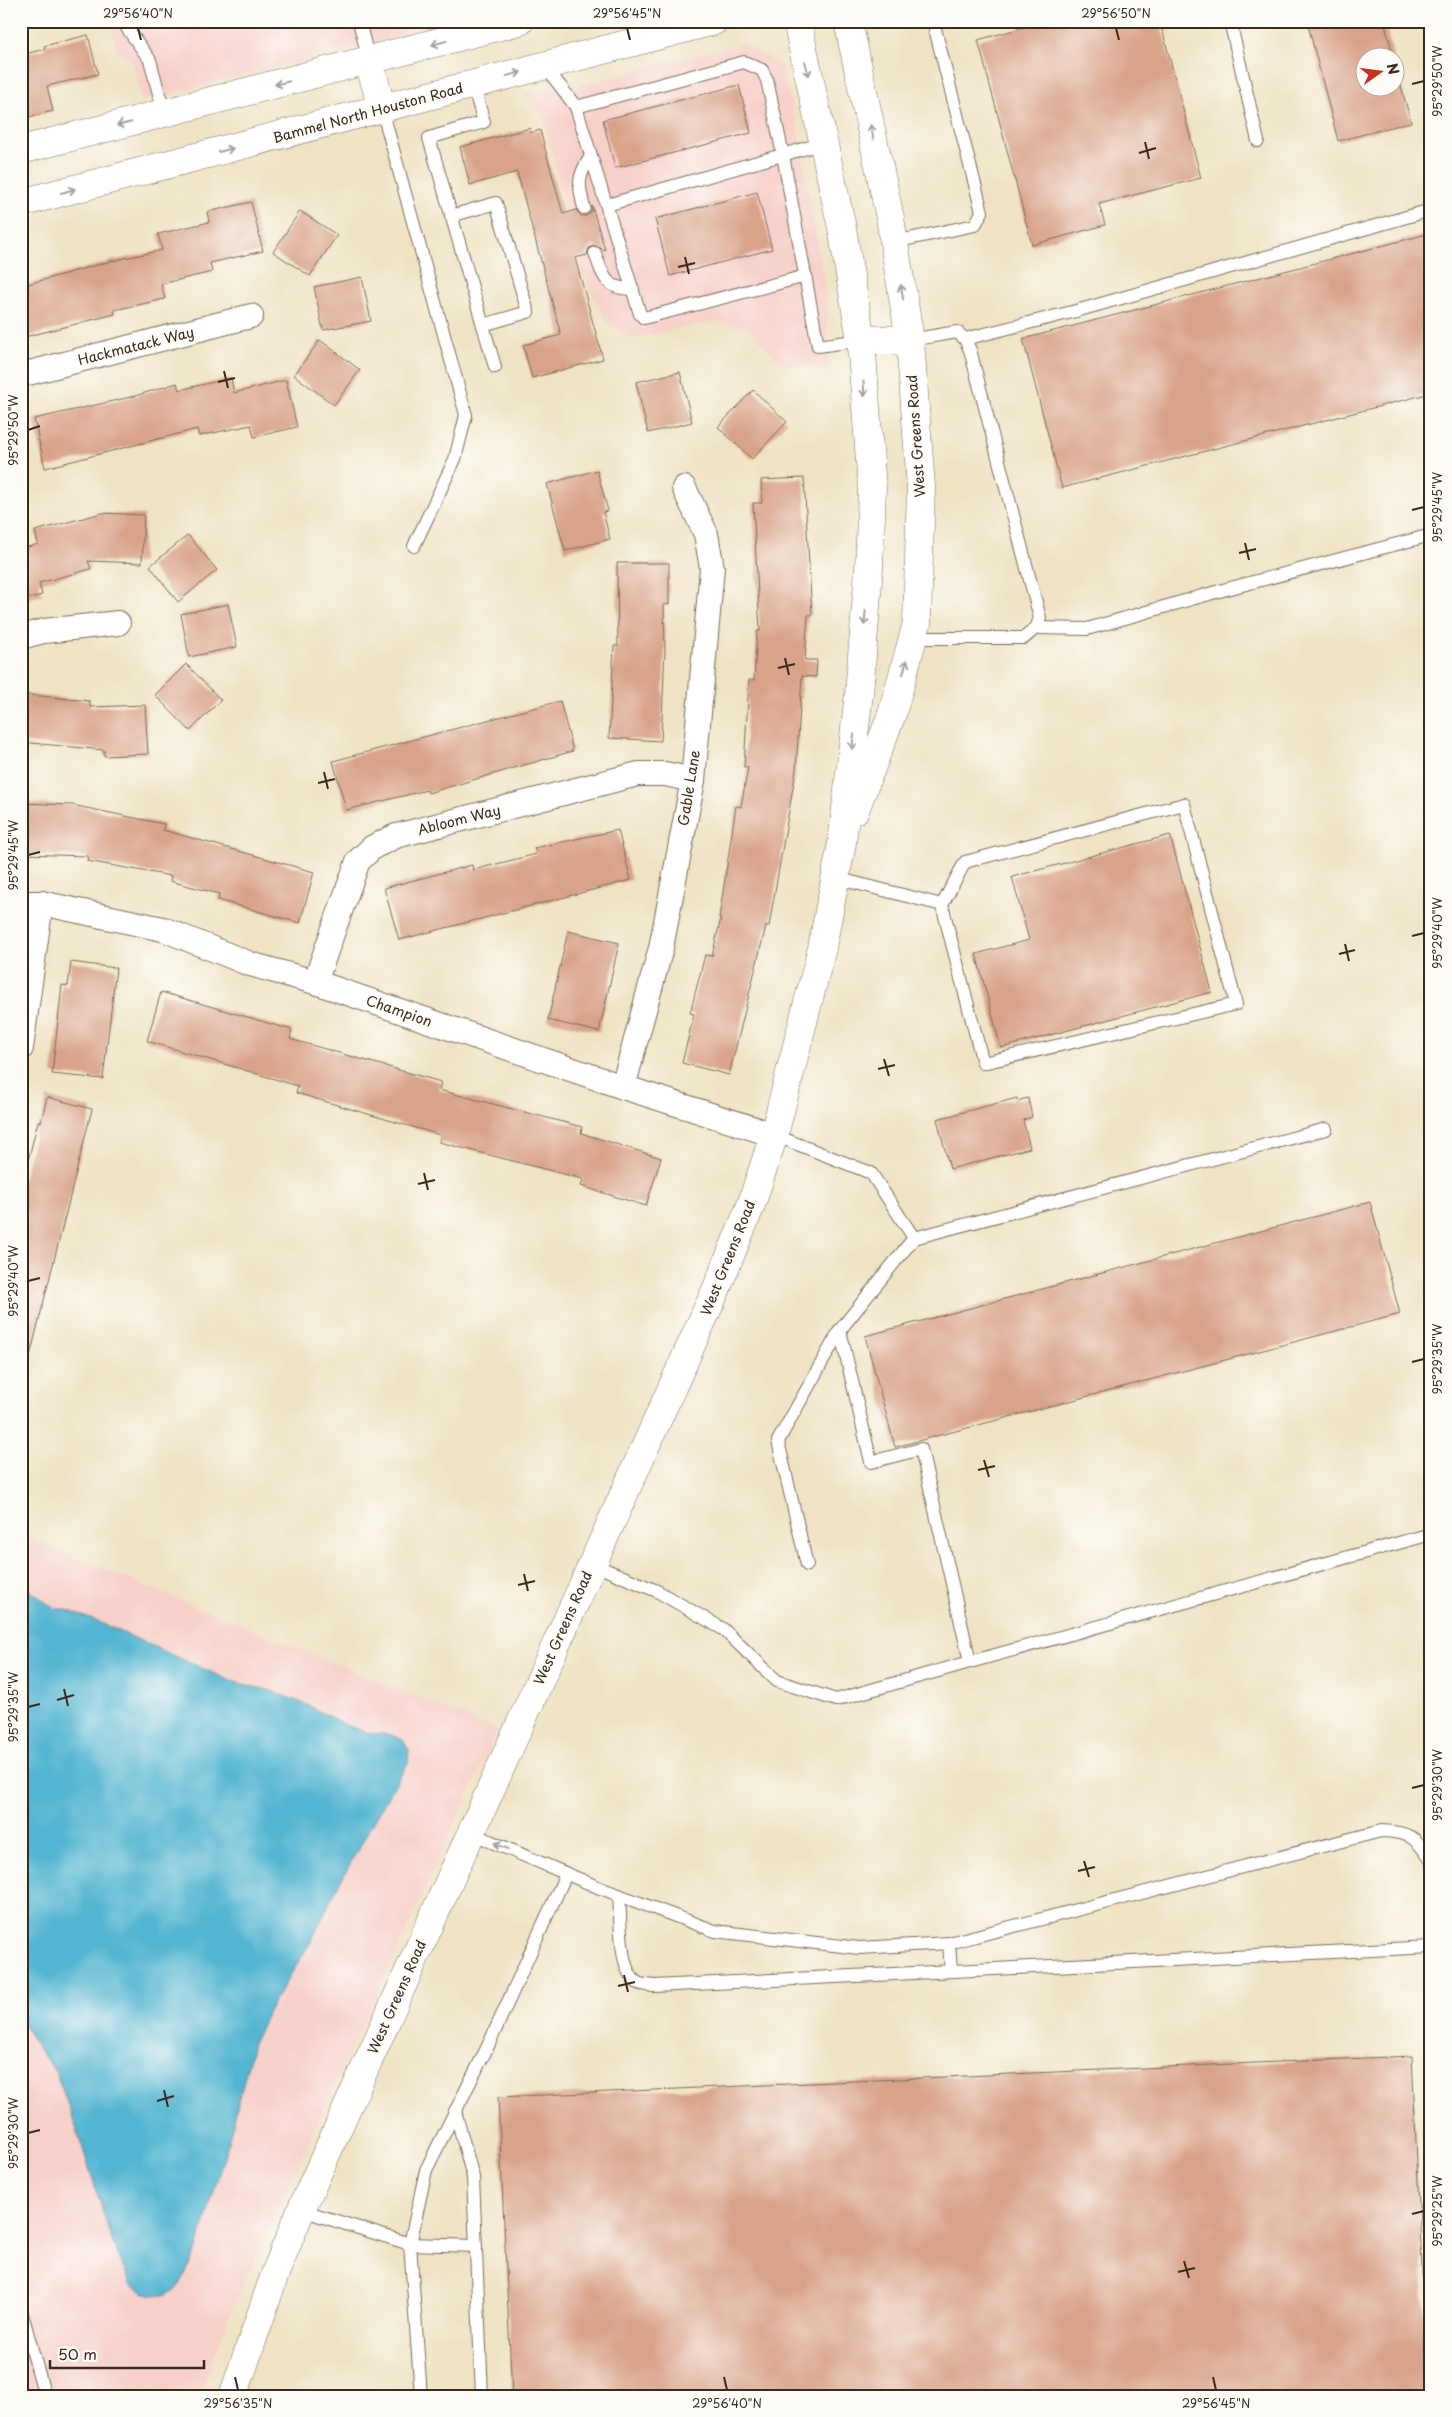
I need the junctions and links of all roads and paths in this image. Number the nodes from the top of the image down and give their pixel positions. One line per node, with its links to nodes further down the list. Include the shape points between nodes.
1 (122, 21): 14 (lane, via 150,60)
2 (359, 21): 9 (lane)
3 (520, 21): 9 (main road, one-way to 9)
4 (714, 21): 10 (main road, Bammel North Houston Road)
5 (797, 21): 16 (main road, West Greens Road, one-way to 16)
6 (848, 21): 25 (main road, West Greens Road, one-way to 6)
7 (933, 21): 25 (lane, via 982,212 975,225)
8 (1230, 21): 15 (lane)
9 (369, 61): 13 (main road); 14 (main road, one-way to 14)
10 (545, 66): 11 (main road, Bammel North Houston Road, one-way to 10); 12 (lane)
11 (473, 85): 13 (main road, Bammel North Houston Road); 24 (lane, via 484,122 429,138)
12 (576, 107): 18 (lane, via 744,62 762,70 767,80); 19 (lane)
13 (382, 109): 20 (main road, Bammel North Houston Road, one-way to 13); 38 (lane, via 466,415 455,459)
14 (164, 114): 17 (main road, one-way to 17)
15 (1258, 142)
16 (824, 143): 18 (lane); 32 (main road, West Greens Road)
17 (21, 150)
18 (783, 155): 21 (lane); 27 (lane)
19 (591, 156): 21 (lane); 22 (lane, via 578,184)
20 (21, 203)
21 (606, 206): 28 (lane)
22 (584, 208)
23 (1431, 210): 31 (lane, via 1076,311)
24 (451, 216): 30 (lane); 30 (lane, via 496,203 528,312)
25 (894, 242): 33 (main road, West Greens Road, one-way to 25)
26 (595, 252): 28 (lane, via 610,285)
27 (806, 276): 28 (lane, via 644,318); 32 (lane, via 818,346)
28 (633, 289)
29 (251, 316): 35 (street, Hackmatack Way)
30 (483, 326): 34 (lane)
31 (965, 339): 33 (lane, via 957,332); 40 (lane, via 1040,618)
32 (860, 340): 33 (main road); 44 (main road, West Greens Road, one-way to 44, via 872,488 871,524 860,684)
33 (910, 340): 42 (main road, West Greens Road, via 921,487 917,623)
34 (495, 367)
35 (21, 375)
36 (684, 488): 43 (street, Gable Lane, via 706,534 712,568)
37 (1431, 536): 40 (lane, via 1087,629)
38 (414, 546)
39 (118, 623): 41 (street, via 44,631)
40 (1036, 628): 42 (lane, via 1024,638)
41 (21, 637)
42 (913, 638): 44 (main road, West Greens Road, one-way to 42, via 892,714)
43 (693, 780): 48 (street, Abloom Way, via 665,774 638,774 396,836 373,847 358,861); 50 (street, Gable Lane, via 661,948)
44 (842, 844): 45 (main road, West Greens Road)
45 (836, 878): 47 (lane); 52 (main road, West Greens Road, via 822,948)
46 (31, 903): 48 (street, Champion, via 163,929 250,964); 49 (street)
47 (942, 905): 47 (lane, via 983,1063 1236,1004 1184,804 965,862)
48 (314, 982): 50 (street, Champion)
49 (21, 1048)
50 (623, 1087): 52 (street, Champion)
51 (1326, 1129): 53 (lane)
52 (774, 1135): 53 (lane, via 871,1174); 56 (main road, West Greens Road, via 716,1290)
53 (914, 1238): 54 (lane)
54 (840, 1330): 57 (lane, via 778,1440); 58 (lane, via 871,1462 921,1449)
55 (1431, 1534): 58 (lane)
56 (592, 1564): 58 (lane, via 657,1591 724,1629 777,1681 836,1700); 59 (main road, West Greens Road)
57 (807, 1565)
58 (970, 1662)
59 (470, 1833): 61 (lane, one-way to 59); 67 (main road, West Greens Road)
60 (1431, 1860): 63 (lane, via 1420,1843 1404,1832 1381,1831)
61 (566, 1874): 62 (lane); 66 (lane)
62 (620, 1896): 63 (lane, via 715,1931 859,1948); 65 (lane, via 624,1958 630,1974 638,1983 654,1986)
63 (949, 1943): 65 (lane)
64 (1431, 1947): 65 (lane)
65 (950, 1971)
66 (455, 2111): 68 (lane, via 426,2170); 69 (lane, via 473,2177)
67 (301, 2210): 68 (lane); 72 (main road, West Greens Road, via 276,2271)
68 (410, 2244): 69 (lane); 73 (lane)
69 (476, 2246): 74 (lane)
70 (21, 2310): 71 (lane)
71 (45, 2396)
72 (233, 2396)
73 (421, 2396)
74 (482, 2396)

